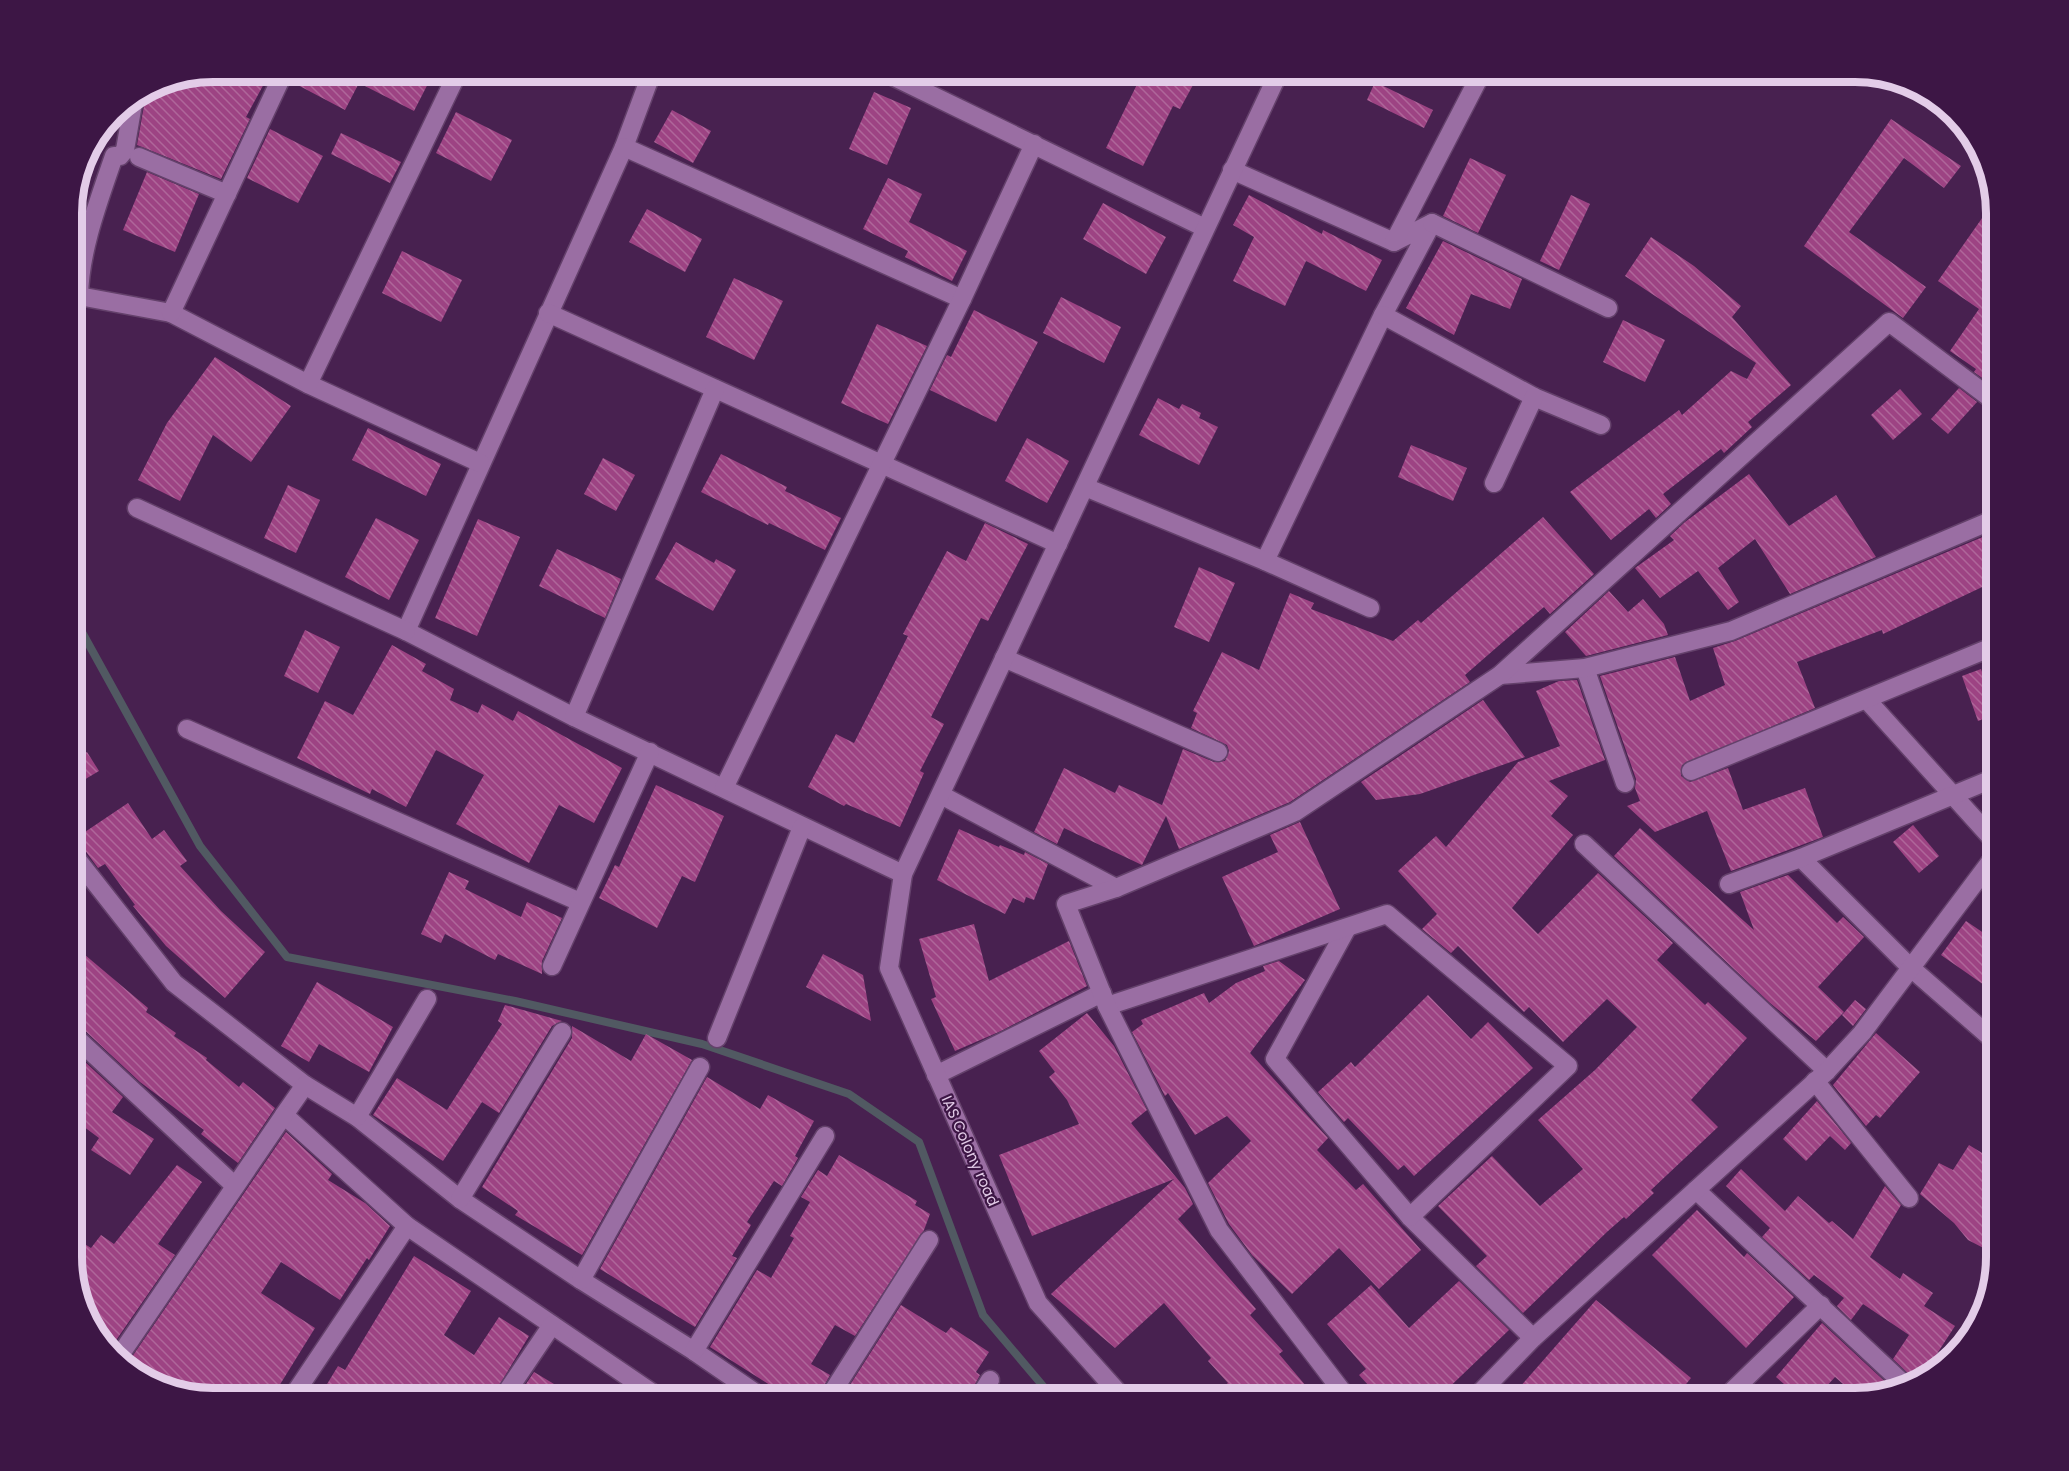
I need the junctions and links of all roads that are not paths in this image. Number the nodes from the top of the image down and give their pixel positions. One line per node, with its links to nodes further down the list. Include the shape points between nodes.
1 (1274, 82): 11 (street, IAS Colony road)
2 (1477, 82): 15 (street)
3 (279, 83): 12 (street)
4 (453, 83): 23 (street)
5 (648, 83): 9 (street)
6 (906, 83): 8 (street)
7 (132, 111): 16 (street, via 125,150 114,156)
8 (1034, 144): 14 (street); 18 (street)
9 (624, 147): 18 (street); 20 (street)
10 (139, 157): 12 (street)
11 (1232, 170): 14 (street, IAS Colony road); 15 (street)
12 (227, 194): 21 (street)
13 (1432, 223): 15 (street); 19 (street); 22 (street)
14 (1205, 228): 31 (street, IAS Colony road)
15 (1394, 242)
16 (83, 266)
17 (83, 297): 21 (street)
18 (962, 299): 29 (street)
19 (1608, 309)
20 (548, 313): 24 (street); 28 (street)
21 (171, 314): 23 (street)
22 (1383, 315): 26 (street); 35 (street)
23 (308, 384): 28 (street)
24 (715, 389): 29 (street); 43 (street)
25 (1986, 395): 41 (street, via 1889,322)
26 (1534, 397): 27 (street); 30 (street)
27 (1600, 425)
28 (480, 463): 37 (street)
29 (881, 465): 34 (street); 50 (street)
30 (1494, 483)
31 (1085, 487): 34 (street, IAS Colony road); 35 (street)
32 (137, 508): 37 (street)
33 (1986, 523): 40 (street, via 1731,632)
34 (1058, 544): 39 (street, IAS Colony road)
35 (1265, 561): 36 (street)
36 (1370, 608)
37 (406, 631): 43 (street)
38 (1986, 650): 42 (street)
39 (1004, 658): 46 (street); 51 (street, IAS Colony road)
40 (1585, 668): 41 (street); 49 (street)
41 (1500, 675): 61 (street, via 1295,812)
42 (1867, 700): 47 (street); 52 (street)
43 (574, 717): 45 (street)
44 (187, 729): 62 (street)
45 (650, 752): 50 (street); 62 (street)
46 (1218, 752)
47 (1691, 771)
48 (1986, 782): 52 (street)
49 (1625, 783)
50 (724, 788): 53 (street)
51 (941, 795): 59 (street, IAS Colony road); 61 (street)
52 (1953, 795): 54 (street); 56 (street)
53 (802, 827): 59 (street); 70 (street)
54 (1986, 832)
55 (1584, 844): 74 (street)
56 (1802, 858): 60 (street); 65 (street)
57 (83, 868): 75 (street, via 174,983)
58 (1986, 868): 65 (street)
59 (903, 874): 73 (street, IAS Colony road, via 889,968)
60 (1729, 884)
61 (1116, 888): 67 (street, via 1066,903)
62 (580, 902): 64 (street)
63 (1347, 928): 67 (street); 83 (street, via 1275,1059); 83 (street, via 1387,914 1568,1066)
64 (552, 966)
65 (1911, 968): 69 (street); 74 (street, via 1862,1033)
66 (427, 999): 77 (street)
67 (1105, 1000): 73 (street); 101 (street, via 1219,1230)
68 (562, 1032): 82 (street)
69 (1986, 1033)
70 (717, 1038)
71 (83, 1044): 79 (street)
72 (700, 1067): 86 (street)
73 (936, 1075): 100 (street, IAS Colony road, via 1038,1304)
74 (1821, 1076): 80 (street); 81 (street)
75 (305, 1085): 76 (street); 77 (street)
76 (284, 1115): 79 (street); 84 (street)
77 (357, 1117): 82 (street)
78 (825, 1136): 91 (street)
79 (235, 1185): 90 (street)
80 (1696, 1190): 87 (street); 89 (street)
81 (1909, 1197)
82 (460, 1198): 86 (street)
83 (1410, 1217): 89 (street)
84 (407, 1226): 88 (street); 94 (street)
85 (929, 1240): 98 (street)
86 (581, 1280): 91 (street)
87 (1821, 1305): 93 (street); 103 (street)
88 (552, 1325): 95 (street); 96 (street)
89 (1533, 1338): 102 (street)
90 (122, 1351)
91 (694, 1351): 97 (street)
92 (990, 1380): 99 (street)
93 (1901, 1381)
94 (298, 1388)
95 (509, 1388)
96 (646, 1388)
97 (748, 1388)
98 (835, 1388)
99 (985, 1388)
100 (1114, 1388)
101 (1340, 1388)
102 (1485, 1388)
103 (1735, 1388)

